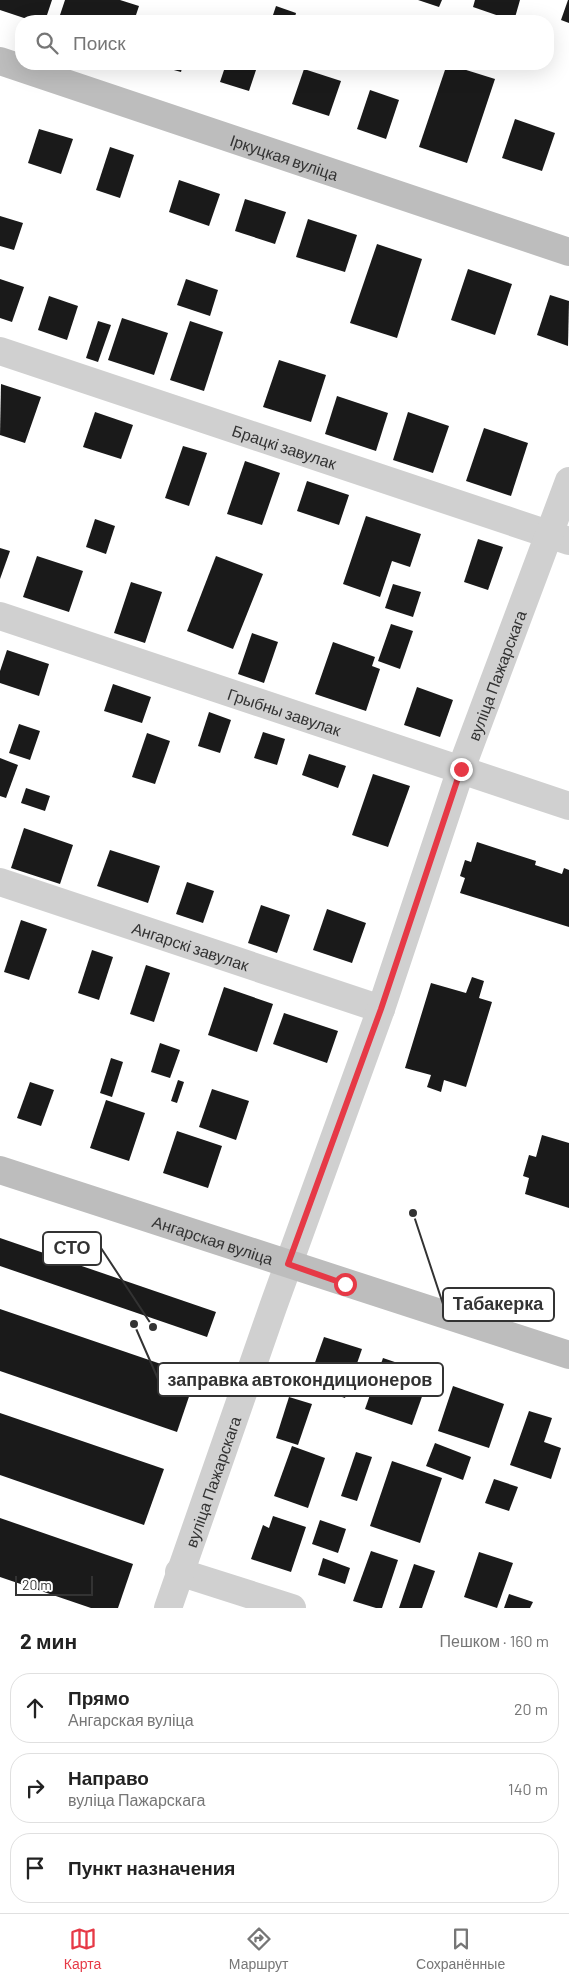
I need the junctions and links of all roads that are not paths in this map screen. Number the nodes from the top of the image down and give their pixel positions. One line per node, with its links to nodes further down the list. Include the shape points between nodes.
1 (0, 61): 2 (street, Іркуцкая вуліца)
2 (15, 66)
3 (27, 70): 4 (street, Іркуцкая вуліца)
4 (569, 252)
5 (0, 351): 7 (street, Брацкі завулак)
6 (569, 481): 7 (street, вуліца Пажарскага)
7 (560, 538): 9 (street, вуліца Пажарскага)
8 (0, 616): 9 (street, Грыбны завулак)
9 (461, 769): 10 (street, Грыбны завулак); 12 (street, вуліца Пажарскага)
10 (569, 806)
11 (0, 882): 12 (street, Ангарскі завулак)
12 (381, 1009): 14 (street, вуліца Пажарскага)
13 (0, 1170): 14 (street, Ангарская вуліца)
14 (288, 1264): 15 (street, Ангарская вуліца); 16 (street, вуліца Пажарскага)
15 (569, 1356)
16 (179, 1572): 17 (street, вуліца Пажарскага); 18 (street)
17 (168, 1608)
18 (292, 1608)

